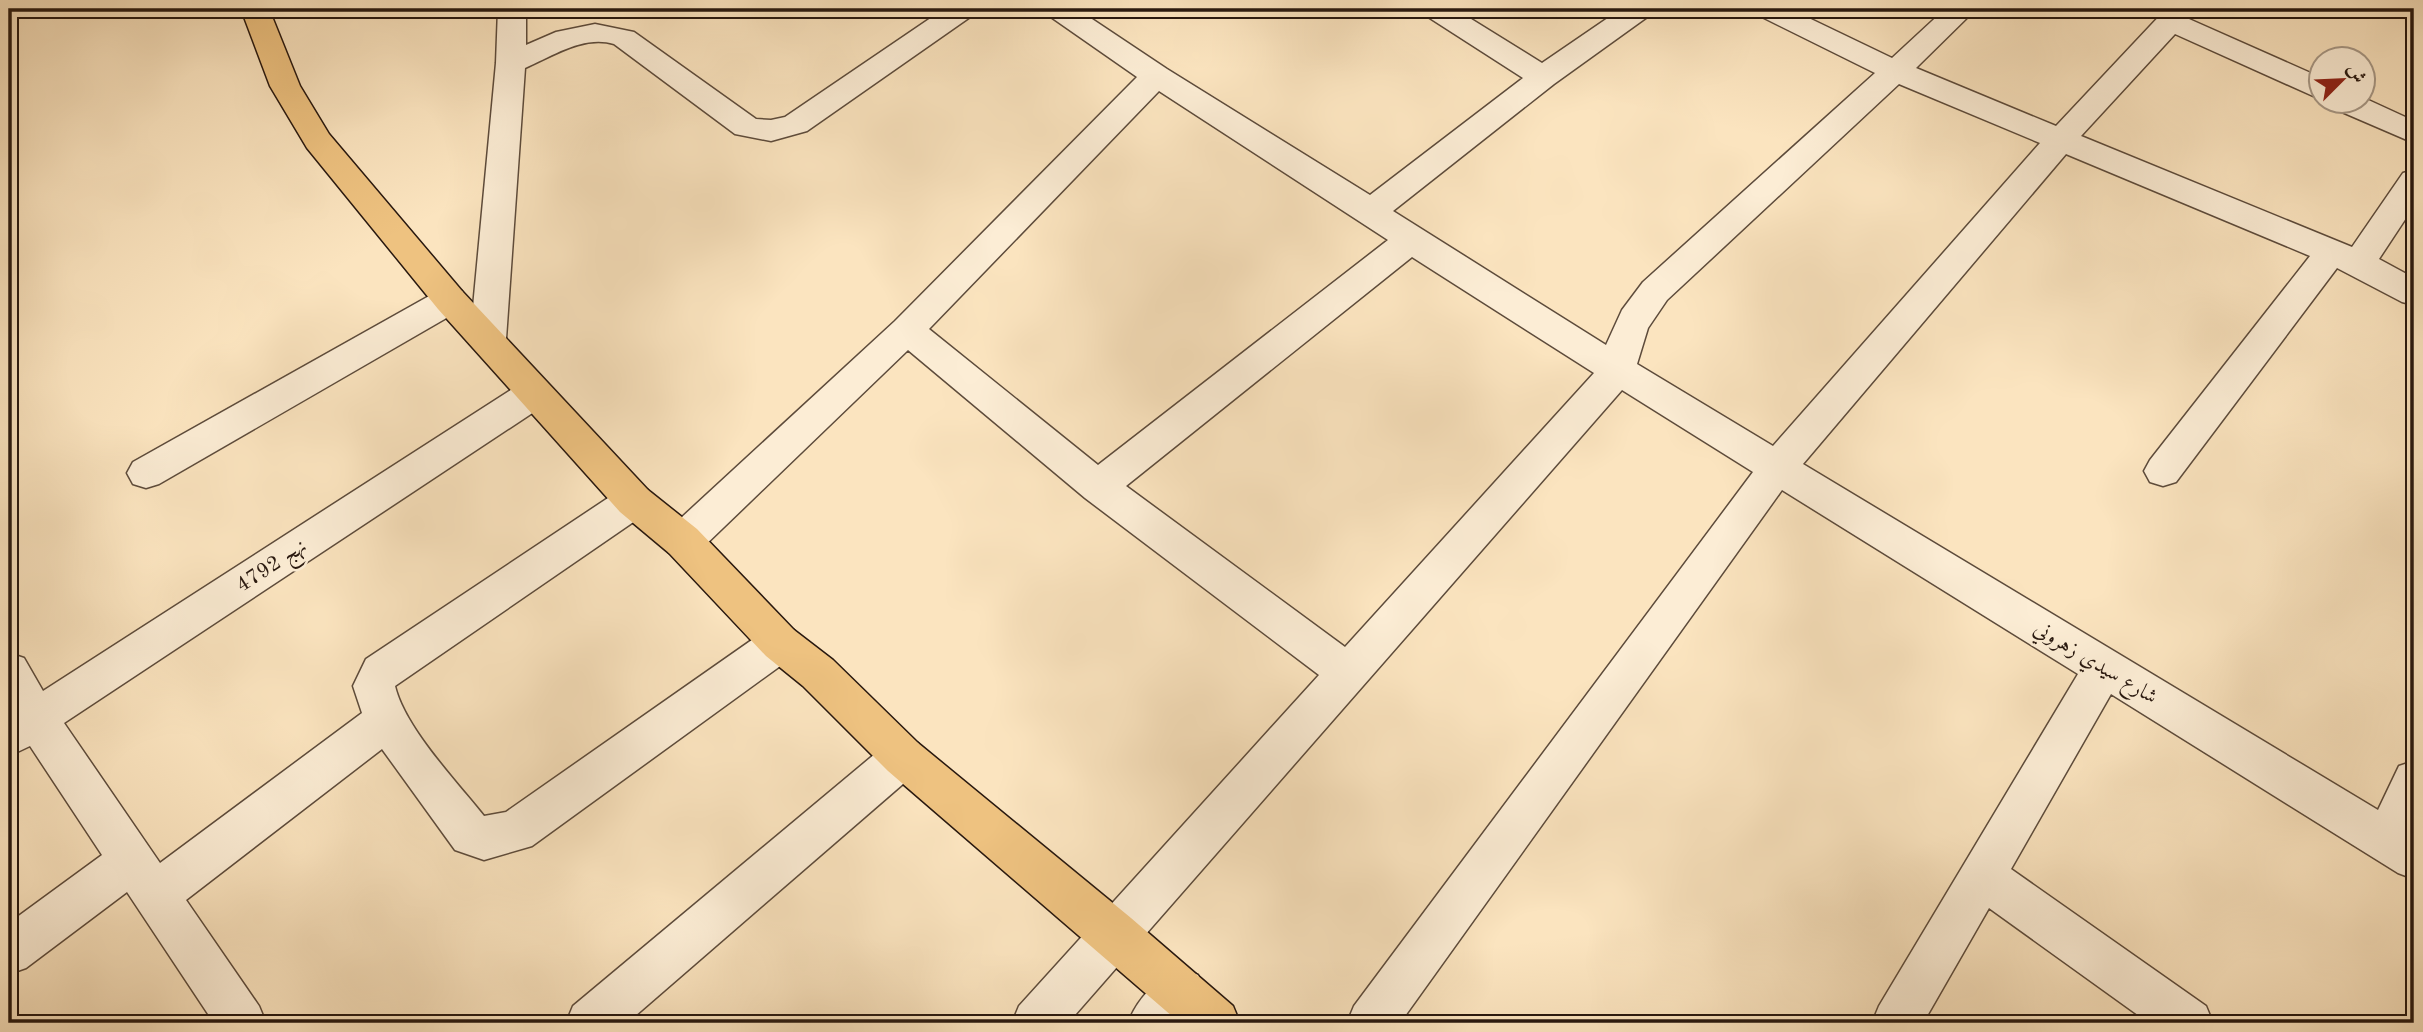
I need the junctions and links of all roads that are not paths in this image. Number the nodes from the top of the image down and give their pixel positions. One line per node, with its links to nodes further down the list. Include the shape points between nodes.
1 (512, 9): 10 (street)
2 (964, 9): 10 (street, via 796,124 778,131 746,127 611,33 580,33)
3 (1058, 9): 12 (street, شارع سيدي زهروني)
4 (1435, 9): 13 (street)
5 (1640, 9): 13 (street)
6 (1768, 9): 11 (street)
7 (1962, 9): 11 (street)
8 (262, 10): 23 (main road, via 285,86 318,141)
9 (2177, 15): 14 (street); 17 (street)
10 (511, 63): 25 (street)
11 (1895, 71): 17 (street); 26 (street, via 1655,291 1632,318)
12 (1156, 76): 19 (street, شارع سيدي زهروني); 24 (street)
13 (1543, 77): 19 (street)
14 (2308, 83)
15 (2377, 116): 16 (street)
16 (2414, 133)
17 (2061, 139): 21 (street); 28 (street)
18 (2414, 181): 21 (street)
19 (1371, 211): 20 (street, شارع سيدي زهروني)
20 (1411, 240): 26 (street, شارع سيدي زهروني); 31 (street)
21 (2345, 257): 22 (street); 29 (street)
22 (2414, 293)
23 (450, 300): 25 (main road); 30 (street)
24 (906, 330): 31 (street); 33 (street)
25 (488, 339): 27 (main road)
26 (1618, 370): 28 (street, شارع سيدي زهروني); 37 (street)
27 (533, 394): 32 (main road); 39 (street, نهج 4792)
28 (1777, 468): 35 (street, شارع سيدي زهروني); 52 (street)
29 (2163, 471)
30 (146, 473)
31 (1098, 487): 37 (street)
32 (634, 501): 33 (main road); 38 (street, via 381,672 374,684)
33 (683, 541): 34 (main road)
34 (780, 643): 38 (street, via 516,831 498,836 471,835); 40 (main road, via 818,673)
35 (2105, 667): 42 (street, شارع سيدي زهروني); 43 (street)
36 (9, 671): 39 (street)
37 (1347, 672): 45 (street)
38 (387, 720): 44 (street)
39 (23, 727): 44 (street)
40 (903, 757): 45 (main road); 49 (street)
41 (2414, 781): 42 (street)
42 (2401, 849)
43 (1984, 877): 53 (street); 54 (street)
44 (144, 878): 46 (street); 48 (street)
45 (1115, 934): 47 (main road); 50 (street)
46 (9, 951)
47 (1166, 1007): 51 (main road)
48 (242, 1023)
49 (590, 1023)
50 (1036, 1023)
51 (1216, 1023)
52 (1371, 1023)
53 (1896, 1023)
54 (2189, 1023)

